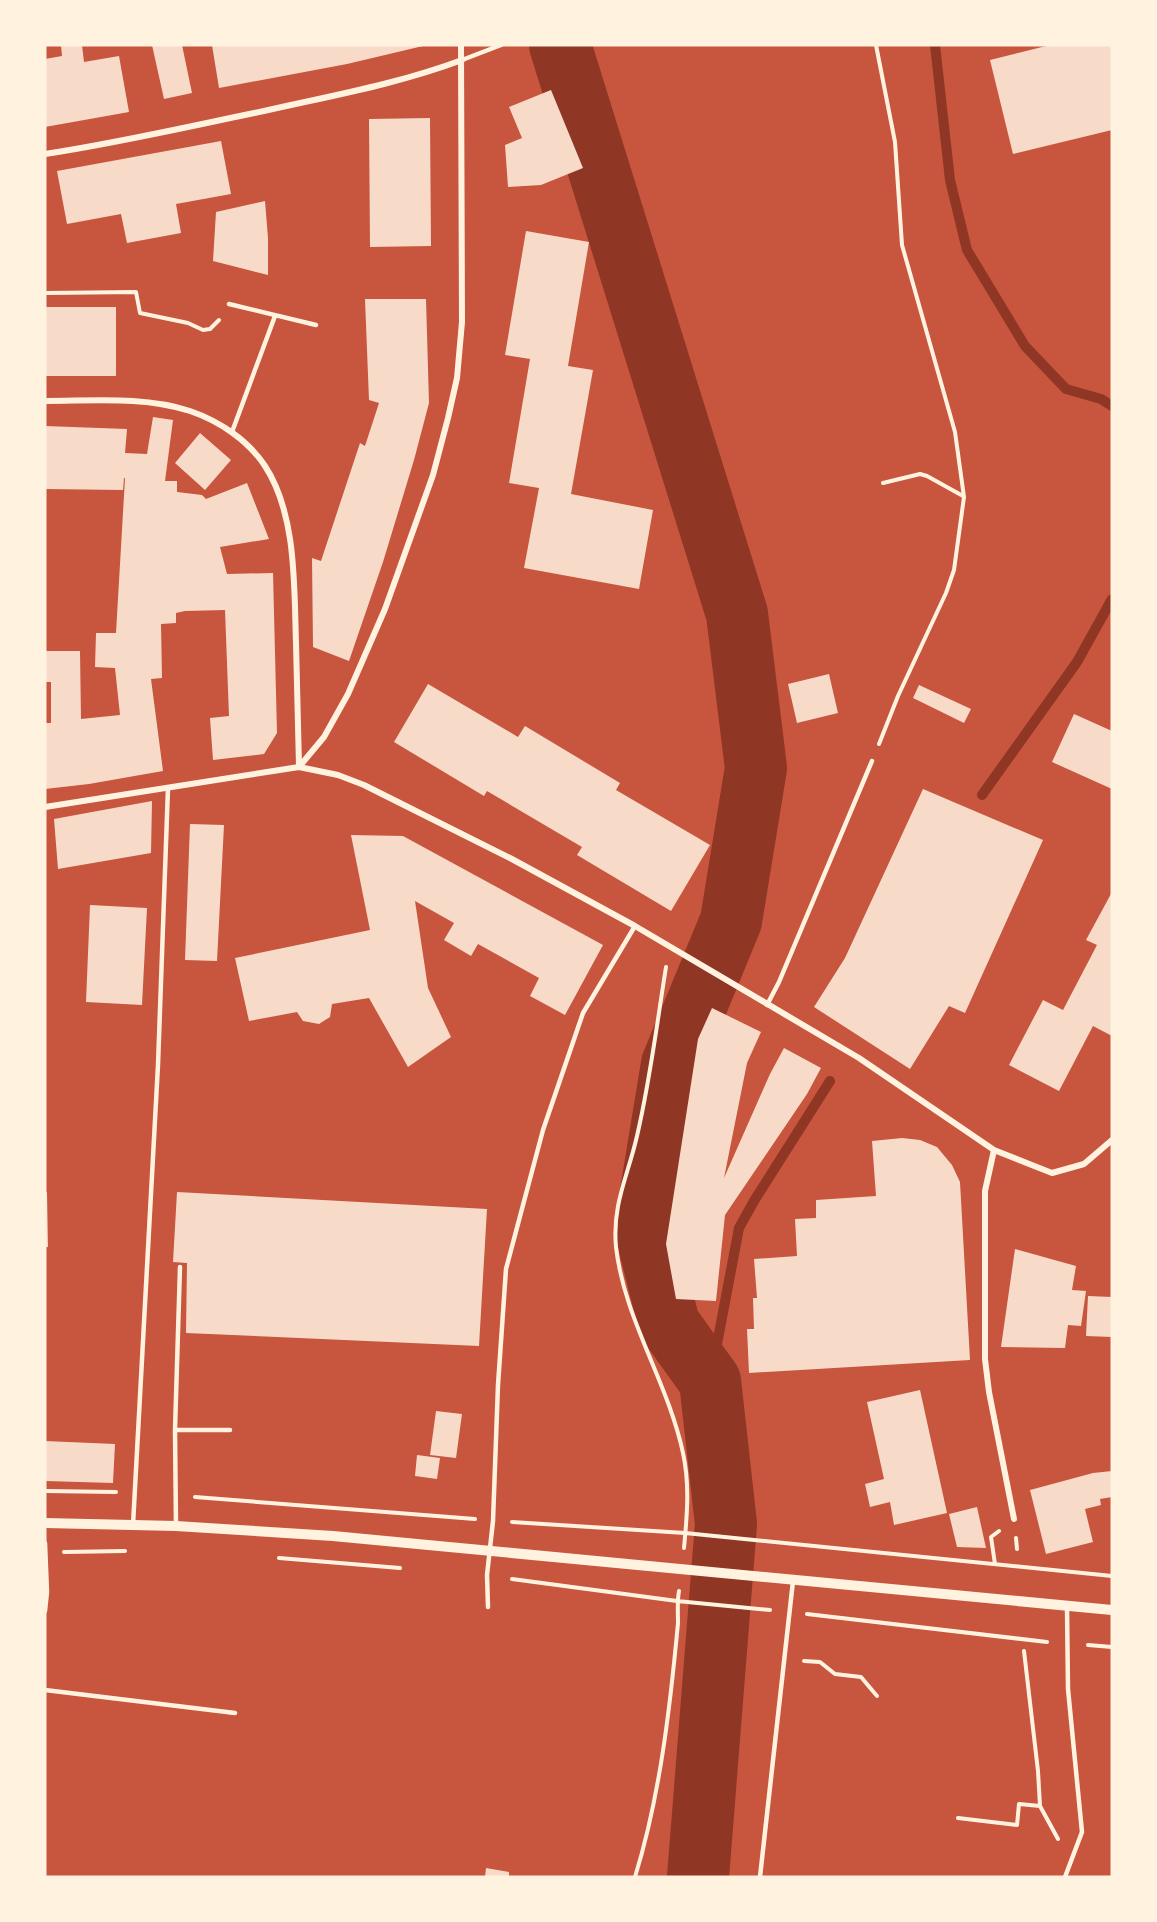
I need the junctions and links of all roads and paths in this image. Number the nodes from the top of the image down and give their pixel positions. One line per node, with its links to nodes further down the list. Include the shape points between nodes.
1 (461, 45): 4 (street)
2 (501, 45): 4 (lane)
3 (876, 45): 13 (path, via 895,142 902,245 955,432)
4 (462, 60): 5 (street, via 425,74 337,95); 15 (street, via 462,322 457,378 448,418 433,475 385,609 348,694 324,738)
5 (45, 154)
6 (45, 293): 7 (path, via 136,292 140,313 203,330 210,329)
7 (229, 304): 8 (lane)
8 (275, 316): 9 (lane); 11 (lane)
9 (316, 325)
10 (45, 401): 11 (street, via 127,400 157,404 189,411)
11 (232, 432): 15 (street, via 253,449 267,468 289,529 294,573)
12 (883, 483): 13 (path, via 920,474)
13 (964, 496): 14 (path, via 954,570)
14 (873, 761): 20 (lane)
15 (299, 767): 16 (street); 18 (street, via 364,785)
16 (168, 788): 17 (street); 27 (lane, via 159,1047)
17 (45, 807)
18 (635, 926): 19 (street); 30 (lane, via 583,1013 543,1130 506,1269)
19 (672, 949): 20 (street); 34 (path, via 666,964 637,1137 615,1219 619,1268 683,1453 688,1484)
20 (767, 1005): 22 (street, via 859,1058)
21 (1112, 1140): 22 (street, via 1084,1164 1052,1173)
22 (994, 1150): 29 (street, via 985,1191 985,1359)
23 (180, 1267): 24 (lane)
24 (175, 1430): 25 (lane); 28 (lane)
25 (230, 1430)
26 (45, 1491): 27 (path)
27 (134, 1492): 32 (lane)
28 (177, 1495): 30 (path); 33 (lane)
29 (1014, 1519)
30 (493, 1521): 34 (path); 37 (lane)
31 (45, 1523): 32 (street)
32 (133, 1525): 33 (street)
33 (176, 1526): 37 (street)
34 (685, 1533): 41 (path); 43 (path)
35 (991, 1537): 41 (path)
36 (45, 1543): 39 (lane)
37 (490, 1550): 43 (street); 44 (lane)
38 (127, 1551): 39 (path)
39 (45, 1552): 51 (lane)
40 (278, 1558): 42 (path)
41 (995, 1564): 45 (path)
42 (406, 1569)
43 (681, 1569): 46 (street); 47 (path)
44 (487, 1575): 47 (path); 48 (lane)
45 (1112, 1575)
46 (793, 1581): 49 (street); 52 (lane)
47 (677, 1601): 52 (path); 62 (path, via 662,1755 646,1842)
48 (488, 1606)
49 (1067, 1607): 50 (street); 53 (lane)
50 (1112, 1610)
51 (45, 1611)
52 (790, 1612): 53 (path); 55 (lane)
53 (1066, 1644): 61 (lane, via 1082,1832)
54 (1024, 1651): 59 (path)
55 (785, 1659): 57 (path, via 820,1662 835,1674 861,1677); 63 (lane)
56 (45, 1690): 58 (lane)
57 (877, 1696)
58 (235, 1713)
59 (1040, 1806): 60 (path, via 1018,1804 1017,1825); 61 (path)
60 (958, 1818)
61 (1071, 1863): 64 (lane)
62 (635, 1877)
63 (760, 1877)
64 (1065, 1877)

